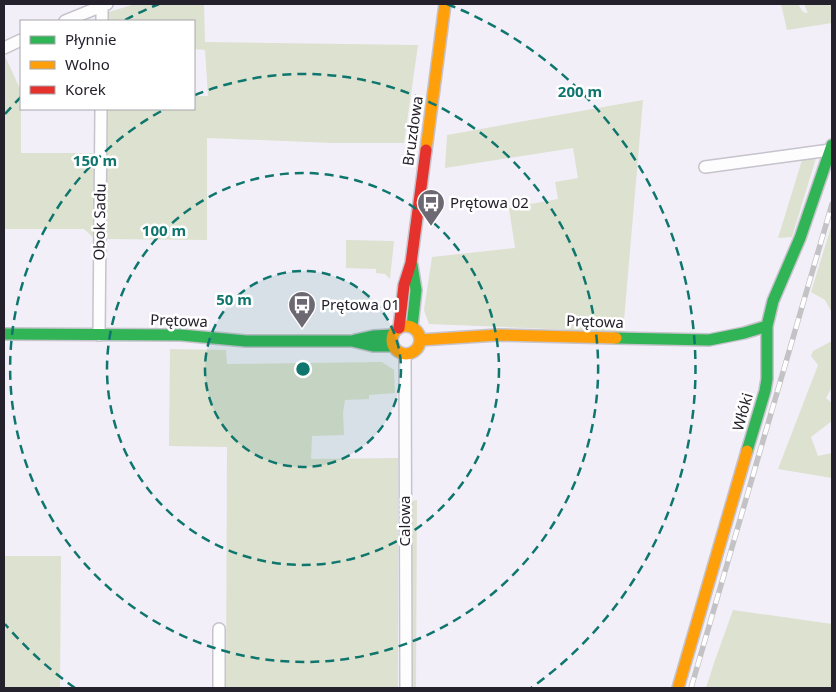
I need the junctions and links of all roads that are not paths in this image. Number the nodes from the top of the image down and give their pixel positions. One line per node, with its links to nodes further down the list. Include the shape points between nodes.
1 (105, 4): 3 (street); 4 (street)
2 (445, 4): 10 (street, Bruzdowa)
3 (67, 20)
4 (102, 20)
5 (20, 40): 6 (street)
6 (4, 48)
7 (101, 110): 14 (street, Obok Sadu)
8 (831, 147): 9 (street); 11 (street, Włóki, via 800,238 772,301)
9 (705, 168)
10 (411, 263): 12 (street, Bruzdowa, via 416,290); 15 (street, Bruzdowa)
11 (767, 326): 16 (street, Prętowa, via 709,340 498,334); 21 (street, Włóki, via 765,391)
12 (412, 328): 15 (street, via 406,326); 16 (street)
13 (4, 334): 14 (street, Prętowa)
14 (99, 335): 15 (street, Prętowa, via 352,341 373,346)
15 (395, 336): 17 (street, via 397,351)
16 (420, 340): 17 (street, via 417,349)
17 (405, 354): 20 (street, Calowa)
18 (219, 628): 19 (street)
19 (219, 688)
20 (406, 688)
21 (678, 688)

